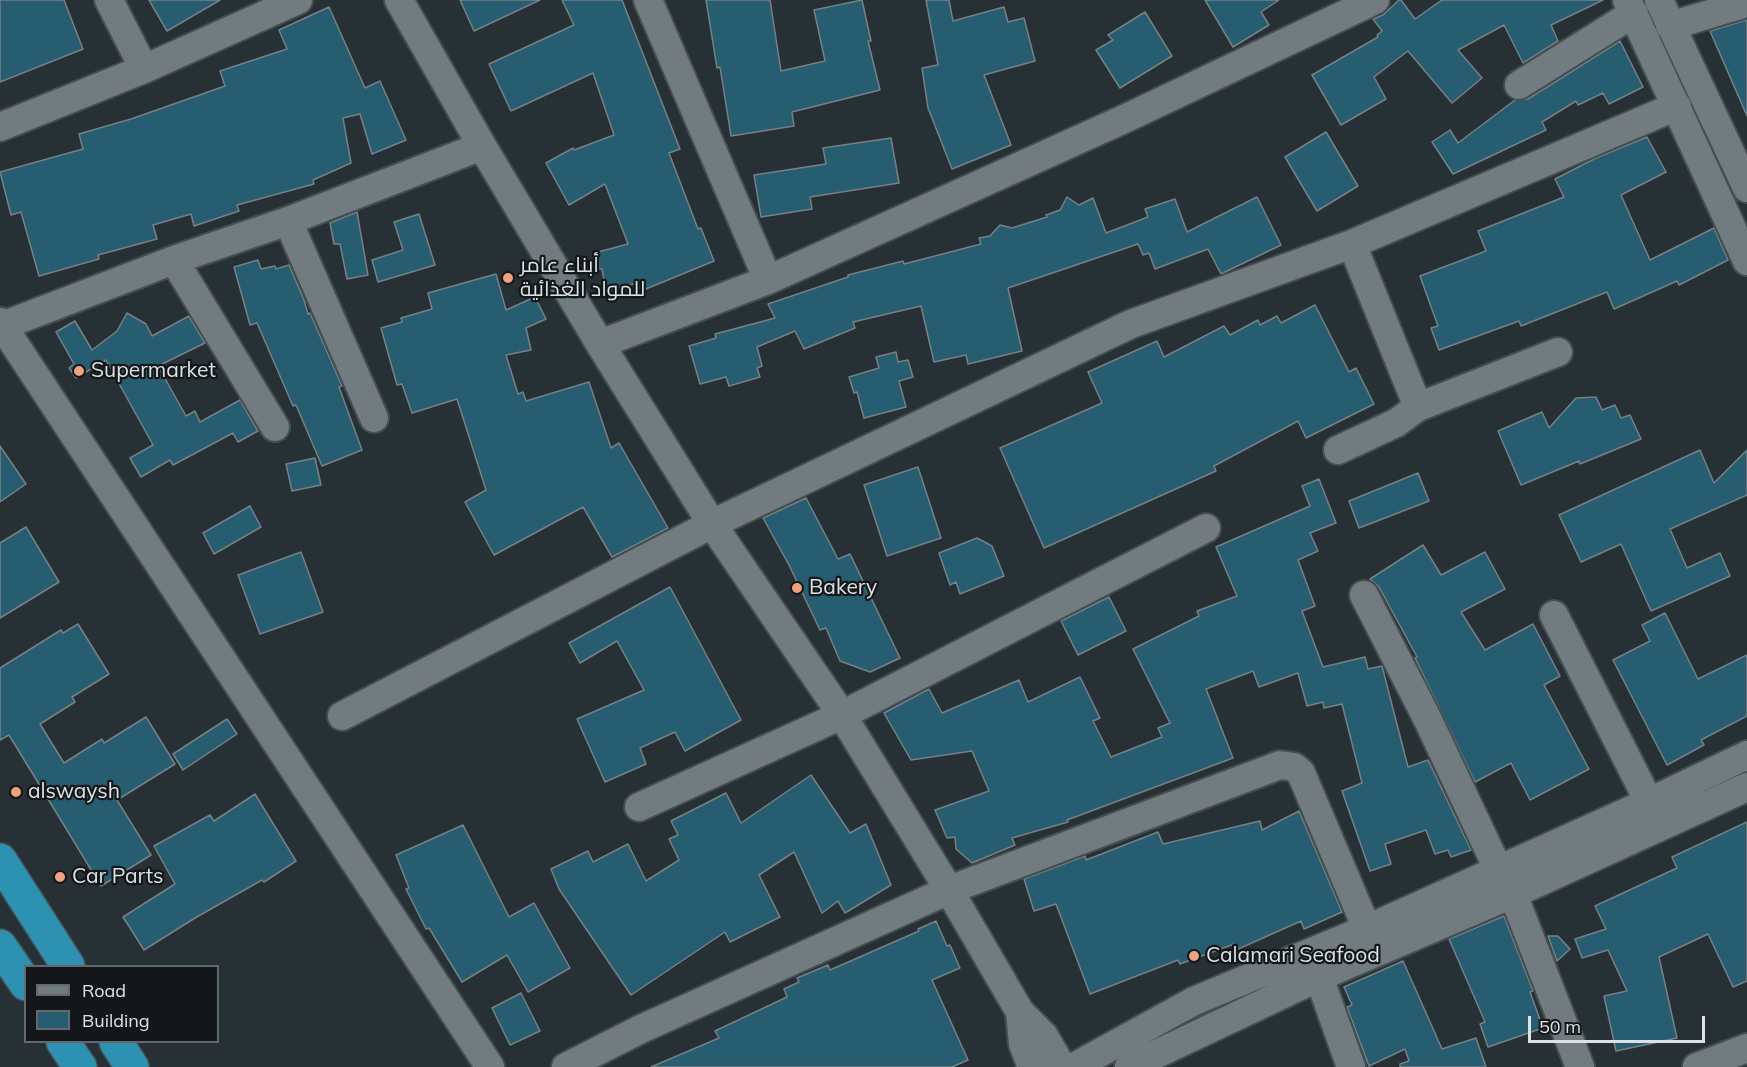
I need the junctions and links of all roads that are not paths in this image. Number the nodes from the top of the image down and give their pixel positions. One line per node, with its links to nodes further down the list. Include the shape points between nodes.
1 (109, 0): 10 (street)
2 (298, 0): 10 (street)
3 (399, 0): 14 (street)
4 (648, 0): 20 (street)
5 (1374, 0): 20 (street, via 1122,120)
6 (1659, 0): 9 (street)
7 (1747, 3): 9 (street)
8 (1630, 7): 11 (street); 12 (street)
9 (1670, 26): 15 (street)
10 (144, 69): 13 (street)
11 (1519, 85)
12 (1677, 106): 17 (street); 19 (street)
13 (0, 127)
14 (482, 146): 16 (street); 22 (street)
15 (1747, 188)
16 (288, 220): 18 (street); 25 (street)
17 (1352, 244): 24 (street); 28 (street, via 1131,324)
18 (174, 260): 21 (street); 26 (street)
19 (1747, 261)
20 (768, 280): 22 (street)
21 (1, 324): 53 (street)
22 (600, 344): 28 (street)
23 (1558, 352): 24 (street)
24 (1418, 407): 27 (street, via 1396,423)
25 (374, 418)
26 (275, 427)
27 (1338, 450)
28 (712, 524): 32 (street); 33 (street)
29 (1206, 528): 32 (street)
30 (1364, 595): 39 (street)
31 (1554, 615): 36 (street)
32 (842, 715): 37 (street); 40 (street)
33 (342, 716)
34 (1747, 755): 36 (street)
35 (1747, 788): 41 (street)
36 (1649, 802): 39 (street)
37 (639, 807)
38 (0, 860): 44 (highway)
39 (1498, 869): 42 (street)
40 (949, 890): 42 (street, via 1280,765 1302,773); 47 (street); 54 (street, via 640,1029)
41 (1513, 894): 45 (street); 60 (street)
42 (1367, 929): 57 (street, via 1194,1001)
43 (0, 946): 46 (highway)
44 (67, 965)
45 (1319, 976): 58 (street); 59 (street)
46 (24, 981)
47 (1020, 1012): 55 (street, via 1023,1044); 56 (street, via 1044,1036)
48 (64, 1043): 51 (highway)
49 (117, 1043): 52 (highway)
50 (1747, 1048): 61 (street)
51 (80, 1067)
52 (132, 1067)
53 (490, 1067)
54 (566, 1067)
55 (1032, 1067)
56 (1062, 1067)
57 (1074, 1067)
58 (1129, 1067)
59 (1351, 1067)
60 (1580, 1067)
61 (1697, 1067)

